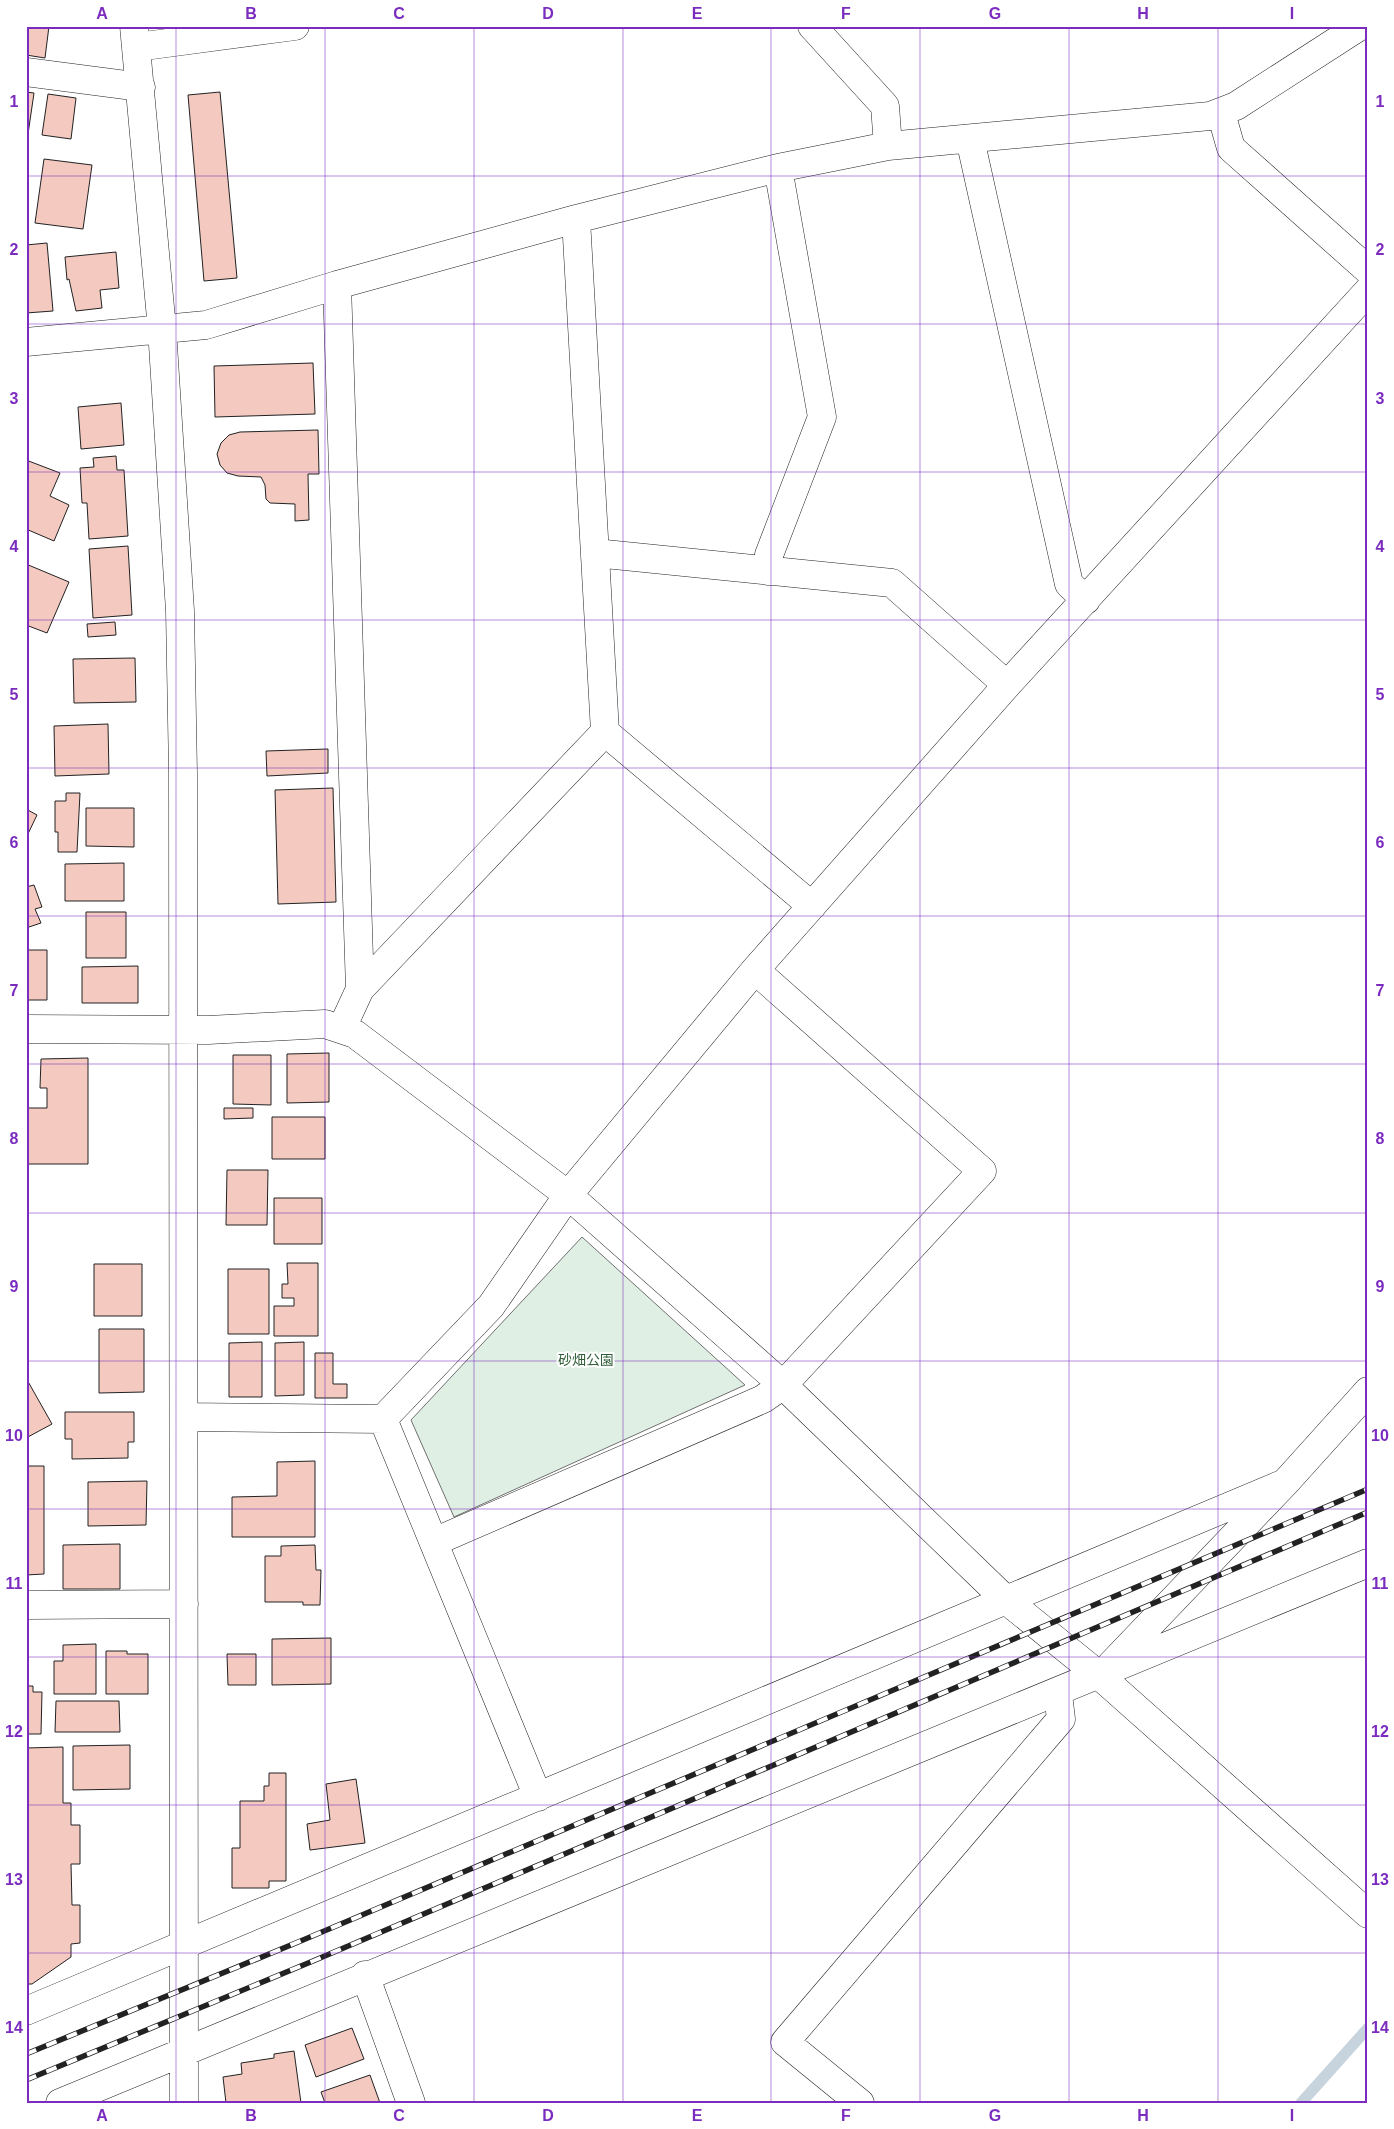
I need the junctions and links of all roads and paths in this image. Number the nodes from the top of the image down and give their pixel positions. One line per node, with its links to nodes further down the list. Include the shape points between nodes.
1 (295, 26): 4 (street)
2 (812, 26): 9 (street, via 885,106)
3 (1360, 26): 7 (street)
4 (135, 37): 6 (street)
5 (26, 72): 6 (street)
6 (141, 87): 15 (street)
7 (1221, 113): 8 (street); 12 (street, via 1231,148)
8 (970, 139): 9 (street); 19 (street, via 1070,584)
9 (888, 146): 10 (street)
10 (778, 168): 11 (street); 18 (street, via 822,417 769,555)
11 (576, 219): 13 (street); 17 (street)
12 (1368, 270)
13 (337, 285): 15 (street, via 206,325); 24 (street)
14 (1368, 291): 19 (street)
15 (162, 329): 16 (street); 27 (street, via 180,611)
16 (26, 342)
17 (595, 554): 18 (street); 21 (street)
18 (768, 571): 20 (street, via 892,583)
19 (1086, 600): 20 (street)
20 (1007, 685): 22 (street)
21 (605, 732): 22 (street); 24 (street)
22 (812, 906): 23 (street)
23 (754, 970): 28 (street); 29 (street, via 982,1171)
24 (360, 989): 25 (street)
25 (342, 1028): 27 (street, via 325,1024); 28 (street, via 355,1034)
26 (26, 1029): 27 (street)
27 (184, 1029): 31 (street)
28 (568, 1195): 29 (street); 32 (street, via 491,1306)
29 (783, 1385): 34 (street, via 764,1399); 36 (street)
30 (1368, 1391): 33 (street)
31 (184, 1417): 32 (street); 37 (street)
32 (383, 1419): 34 (street)
33 (1284, 1483): 36 (street); 39 (street)
34 (434, 1542): 41 (street)
35 (1368, 1563): 39 (street)
36 (1006, 1600): 39 (street); 41 (street)
37 (184, 1604): 38 (street); 43 (street)
38 (26, 1605)
39 (1100, 1676): 40 (street); 42 (street)
40 (1058, 1694): 44 (street); 50 (street, via 1061,1719 785,2042)
41 (538, 1797): 43 (street)
42 (1368, 1914)
43 (184, 1945): 45 (street); 46 (street)
44 (365, 1974): 46 (street); 49 (street)
45 (26, 2011)
46 (184, 2050): 47 (street); 48 (street)
47 (60, 2103)
48 (184, 2103)
49 (411, 2103)
50 (860, 2103)

